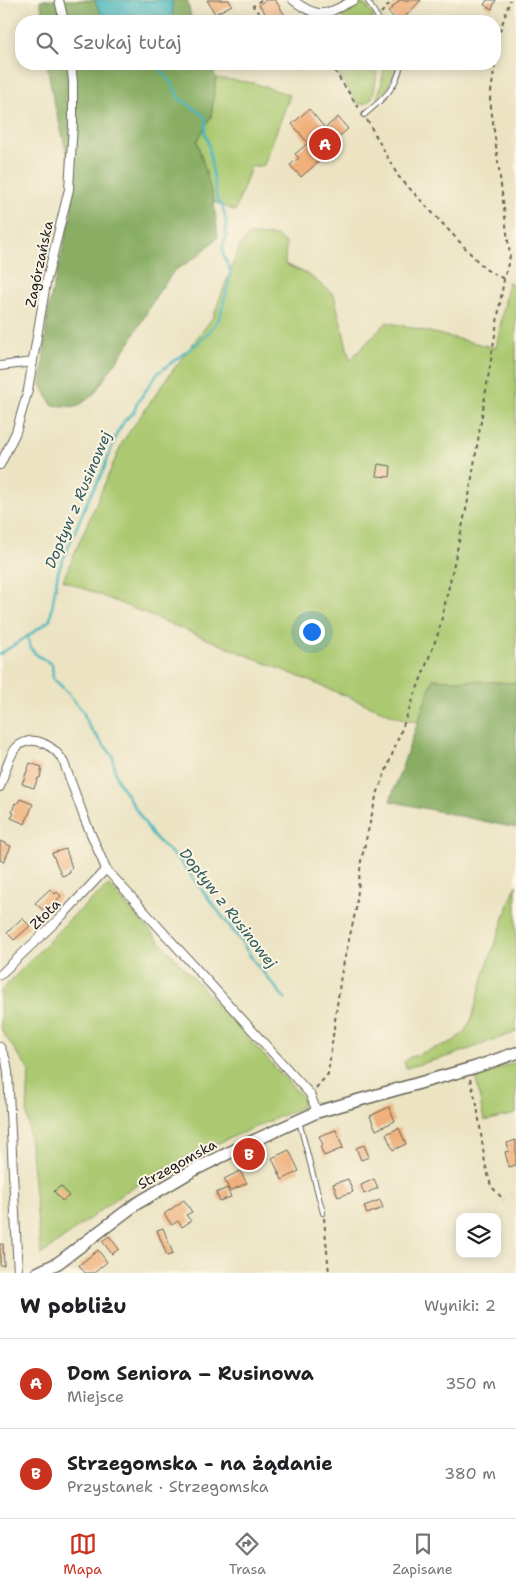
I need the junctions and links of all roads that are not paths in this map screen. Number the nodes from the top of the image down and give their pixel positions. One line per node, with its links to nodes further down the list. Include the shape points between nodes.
1 (59, 0): 5 (street)
2 (293, 0): 3 (street, via 307,11 322,14)
3 (354, 0)
4 (367, 0): 6 (lane)
5 (63, 15)
6 (376, 15)
7 (72, 70): 10 (street, Zagórzańska, via 73,124 69,189 46,284)
8 (399, 70): 9 (lane, via 387,95)
9 (364, 115)
10 (33, 362): 11 (street); 12 (street, Zagórzańska, via 16,432)
11 (0, 366)
12 (0, 465)
13 (0, 786): 14 (street, via 15,749 22,744 42,742 54,748 64,763)
14 (106, 869): 15 (street, Złota); 18 (street, via 310,1094)
15 (0, 975)
16 (0, 1047): 21 (street, via 8,1072)
17 (516, 1053): 18 (main road, Strzegomska)
18 (317, 1112): 19 (main road, Strzegomska)
19 (298, 1120): 20 (lane); 22 (main road, Strzegomska, via 159,1190 58,1263)
20 (323, 1213)
21 (18, 1273)
22 (36, 1273)

